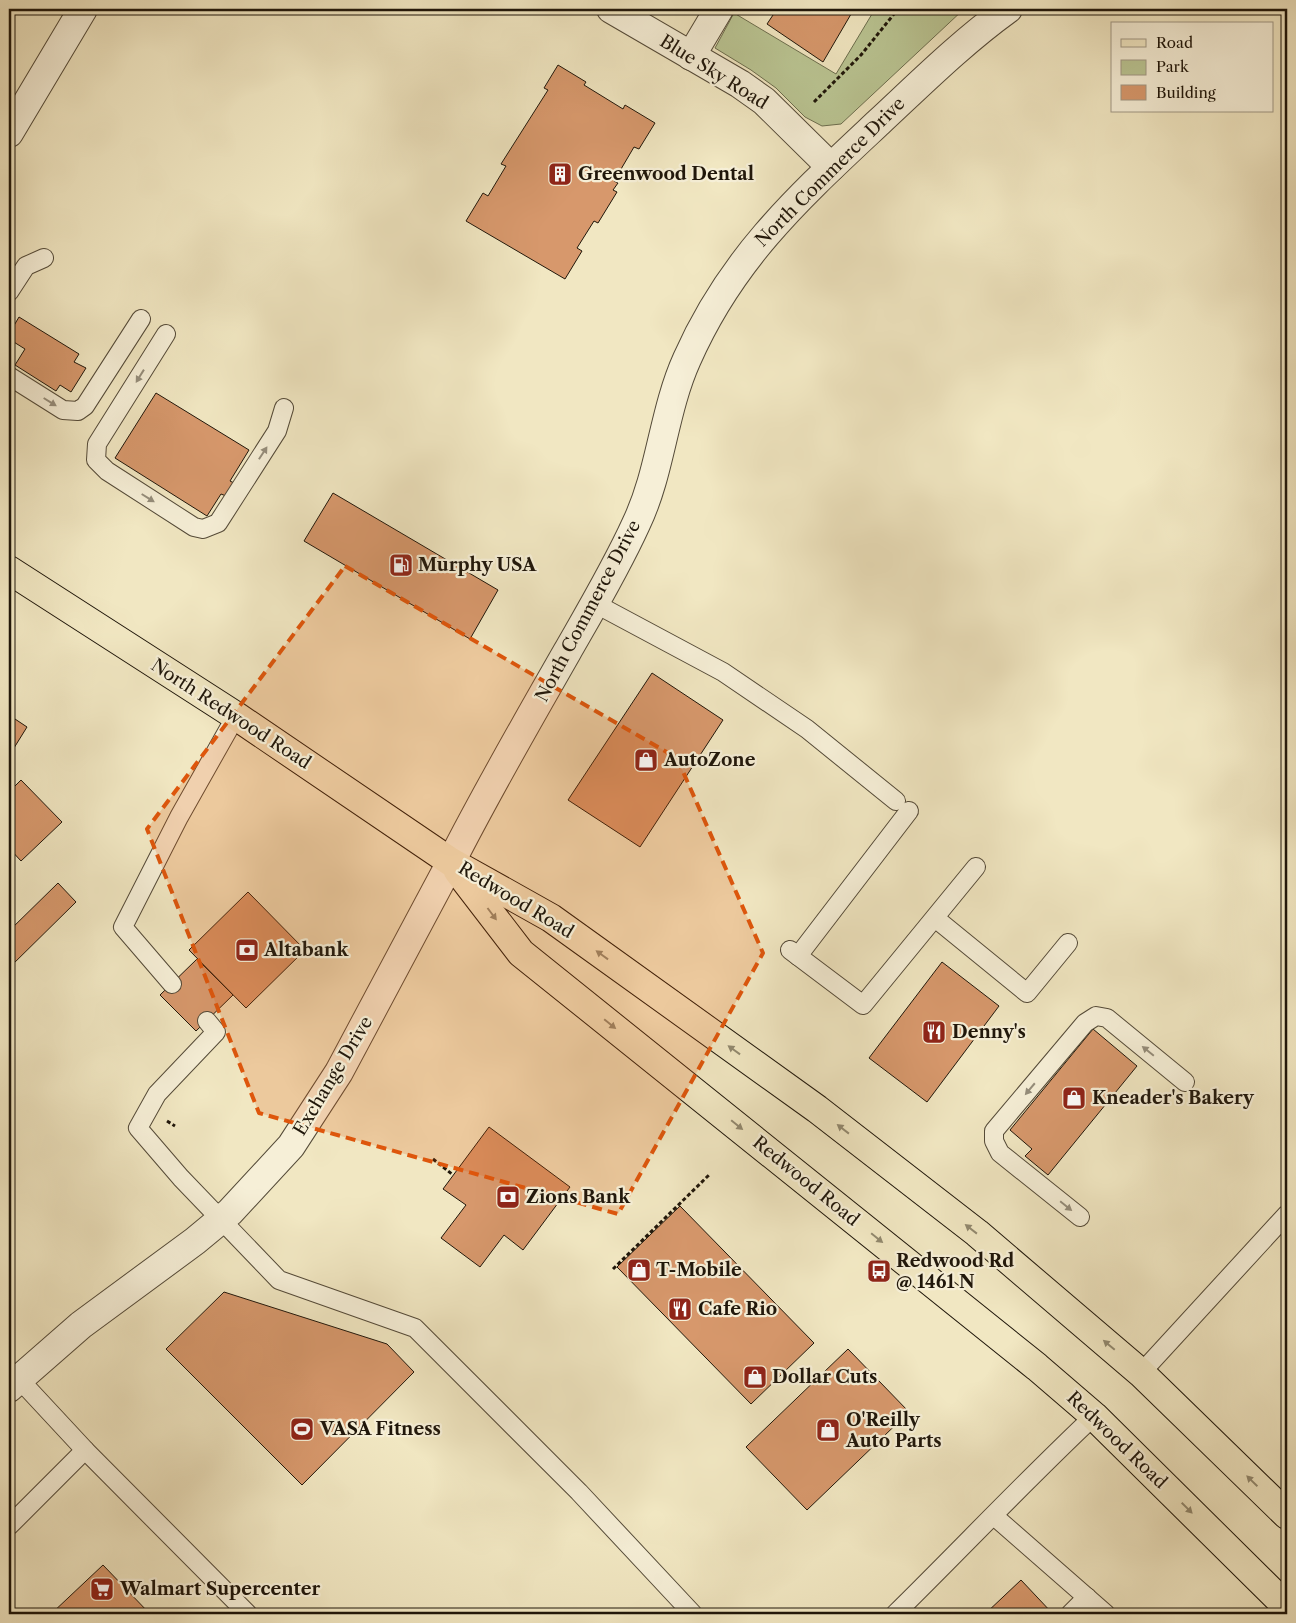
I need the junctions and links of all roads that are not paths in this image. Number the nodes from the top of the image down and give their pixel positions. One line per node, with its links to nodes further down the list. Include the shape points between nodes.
1 (83, 9): 8 (street)
2 (611, 9): 7 (street, Blue Sky Road)
3 (719, 9): 7 (street)
4 (990, 9): 6 (street, North Commerce Drive)
5 (1008, 9): 6 (street, North Commerce Drive)
6 (972, 35): 9 (street, North Commerce Drive)
7 (691, 56): 9 (street, Blue Sky Road, via 764,101)
8 (9, 133)
9 (831, 167): 17 (street, North Commerce Drive, via 753,247 728,281 704,324 686,360 669,410 652,482 638,521)
10 (44, 258): 11 (lane, via 26,266)
11 (9, 292)
12 (141, 319): 14 (lane, one-way to 12, via 63,410 78,411 85,406)
13 (166, 334): 15 (lane, one-way to 15, via 97,444 96,460 107,472 194,527 218,523 278,431)
14 (9, 376)
15 (284, 408)
16 (9, 570): 18 (main road, North Redwood Road)
17 (594, 603): 19 (street, North Commerce Drive); 21 (lane, via 723,672 807,729 903,806 794,953 863,1005)
18 (236, 716): 19 (main road, North Redwood Road); 23 (lane, via 179,817 123,927)
19 (451, 862): 28 (street, Exchange Drive, via 316,1110 262,1180); 29 (main road, Redwood Road, one-way to 19, via 977,1234 817,1109 551,918); 31 (main road, Redwood Road, one-way to 31, via 521,953)
20 (976, 867): 21 (lane)
21 (935, 918): 22 (lane, via 1027,993)
22 (1068, 943)
23 (172, 984)
24 (207, 1021): 28 (lane, via 216,1032 157,1094 138,1128)
25 (1185, 1082): 27 (lane, one-way to 27, via 1107,1018 1096,1016 1085,1023 994,1131 1000,1152)
26 (1287, 1214): 29 (lane)
27 (1080, 1217)
28 (221, 1220): 30 (street, Exchange Drive, via 81,1325); 39 (lane, via 279,1280 415,1328 579,1492)
29 (1141, 1373): 33 (main road, Redwood Road, one-way to 29)
30 (14, 1384): 32 (lane)
31 (1094, 1416): 34 (lane); 37 (main road, Redwood Road, one-way to 37)
32 (85, 1450): 35 (lane); 38 (lane)
33 (1287, 1515)
34 (994, 1516): 36 (lane); 40 (lane)
35 (9, 1526)
36 (1088, 1597): 41 (lane); 42 (lane)
37 (1287, 1607)
38 (248, 1614)
39 (694, 1614)
40 (895, 1614)
41 (1070, 1614)
42 (1106, 1614)

